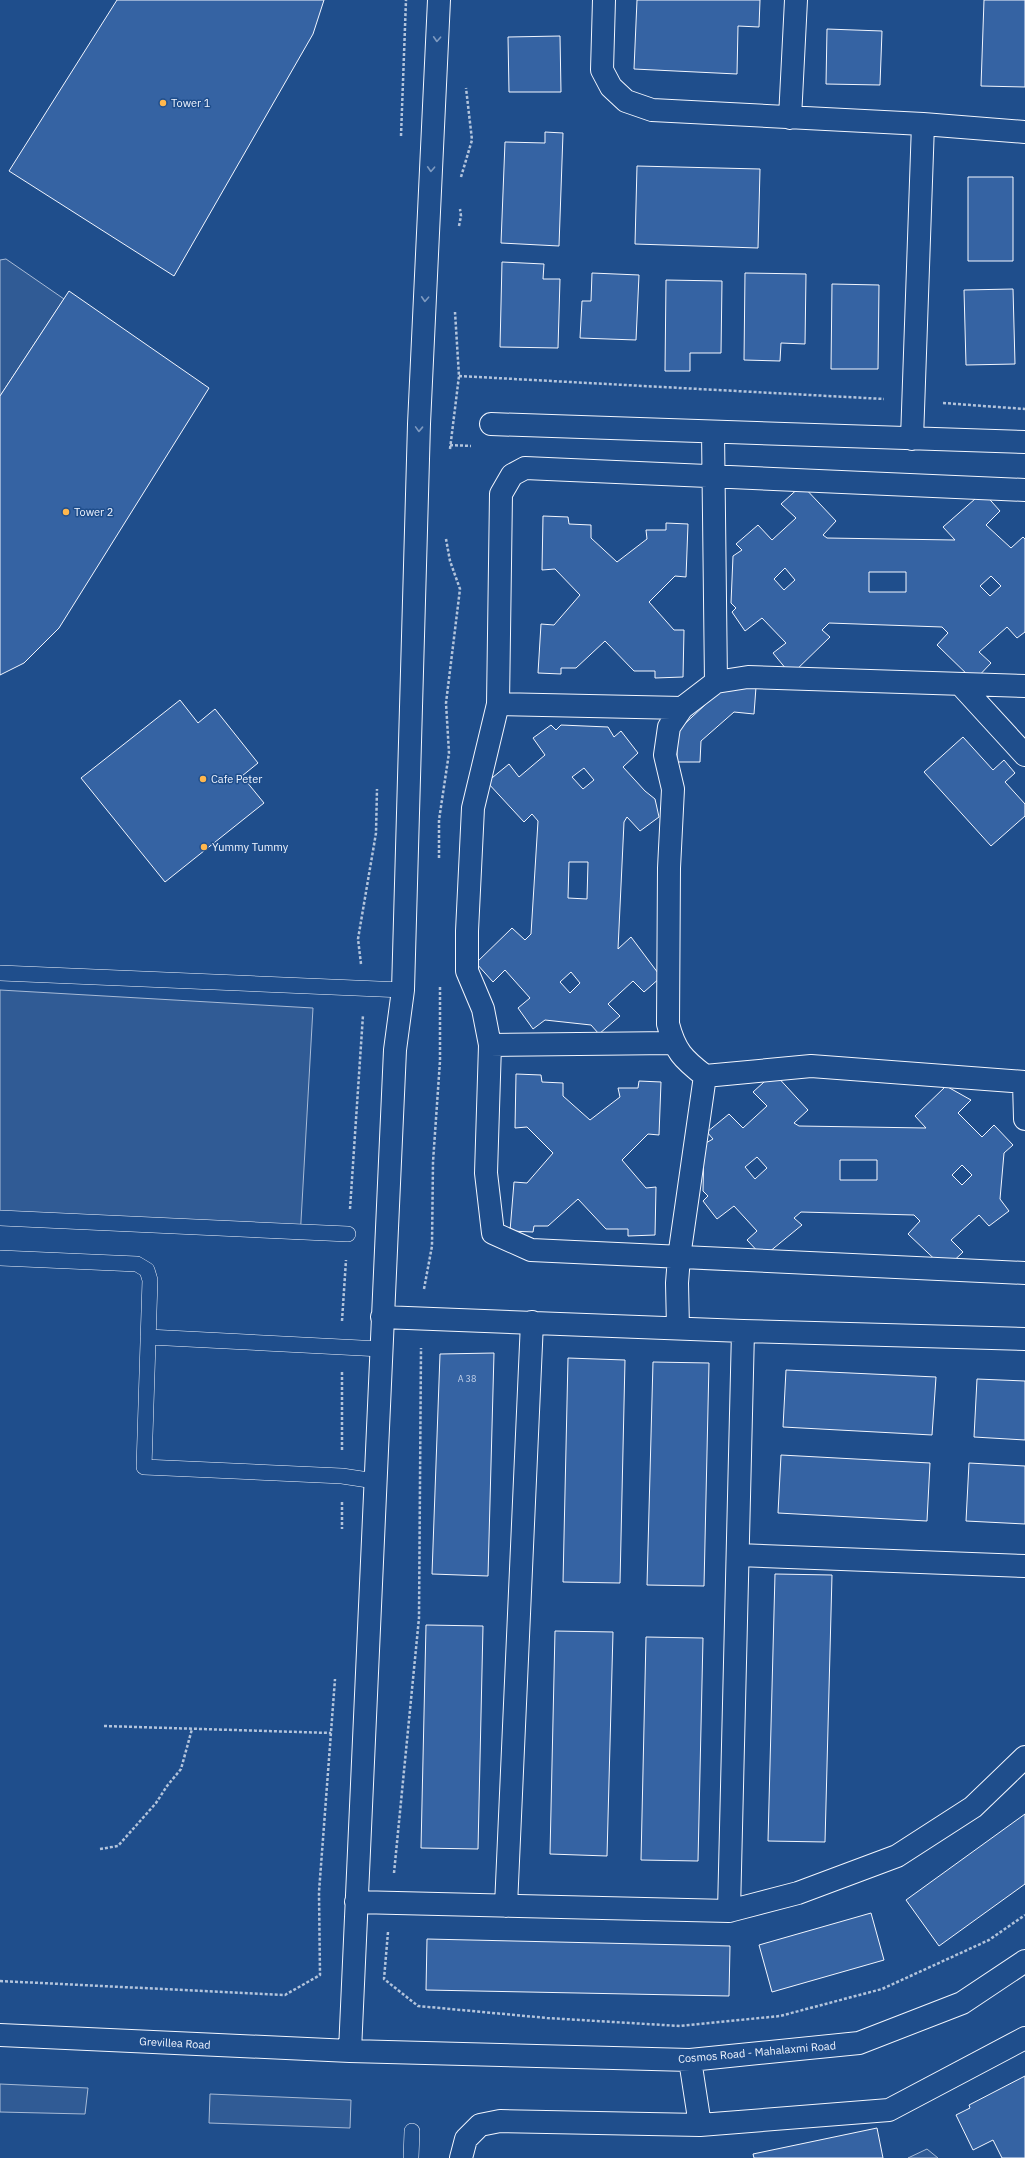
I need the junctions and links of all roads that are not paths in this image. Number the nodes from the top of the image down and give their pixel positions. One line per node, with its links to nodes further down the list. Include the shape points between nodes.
1 (439, 0): 20 (street, one-way to 20, via 419,424)
2 (604, 0): 4 (street, via 602,70 611,87 626,101 652,110)
3 (796, 0): 4 (street)
4 (790, 118): 5 (street)
5 (923, 124): 6 (street); 9 (street)
6 (1025, 132)
7 (491, 424): 8 (street)
8 (713, 432): 9 (street); 11 (street)
9 (912, 439): 10 (street)
10 (1025, 442)
11 (714, 478): 12 (street); 13 (street); 16 (street, via 525,468 512,475 501,494)
12 (1025, 490)
13 (716, 682): 14 (street, via 748,677); 17 (street)
14 (960, 684): 15 (street); 18 (street)
15 (1025, 686)
16 (498, 704): 17 (street); 22 (street, via 473,808 467,931 467,971 484,1009)
17 (682, 708): 21 (street, via 669,727 664,755 672,788 668,1024)
18 (1025, 755)
19 (0, 972): 20 (lane)
20 (403, 990): 31 (street, via 394,1050)
21 (672, 1043): 22 (street); 23 (street, via 689,1063)
22 (490, 1044): 28 (street, via 486,1172 493,1233 531,1250)
23 (705, 1076): 24 (street, via 811,1066); 28 (street)
24 (1024, 1082): 25 (street)
25 (1025, 1119)
26 (0, 1218): 27 (lane)
27 (348, 1234)
28 (680, 1257): 30 (street); 33 (street, via 677,1283)
29 (0, 1258): 35 (lane, via 137,1264 147,1270 150,1280)
30 (1025, 1273)
31 (382, 1317): 32 (street); 37 (street)
32 (532, 1322): 33 (street); 43 (street)
33 (678, 1328): 34 (street)
34 (743, 1331): 36 (street); 39 (street)
35 (148, 1337): 37 (lane); 38 (lane, via 144,1467 342,1476)
36 (1025, 1339)
37 (381, 1349): 38 (street)
38 (375, 1481): 42 (street)
39 (738, 1555): 40 (street); 44 (street)
40 (1025, 1566)
41 (1025, 1757): 44 (street, via 973,1807 897,1856 798,1893)
42 (356, 1902): 43 (street); 48 (street)
43 (506, 1906): 44 (street)
44 (729, 1911)
45 (1025, 1961): 49 (street, Cosmos Road - Mahalaxmi Road, via 962,2004 860,2043)
46 (0, 2035): 48 (street, Grevillea Road)
47 (1025, 2038): 50 (street, via 889,2110)
48 (350, 2051): 49 (street, Cosmos Road - Mahalaxmi Road)
49 (690, 2060): 50 (street)
50 (700, 2125): 53 (street, via 500,2121 480,2125 466,2139)
51 (412, 2131): 52 (lane)
52 (411, 2158)
53 (461, 2158)

